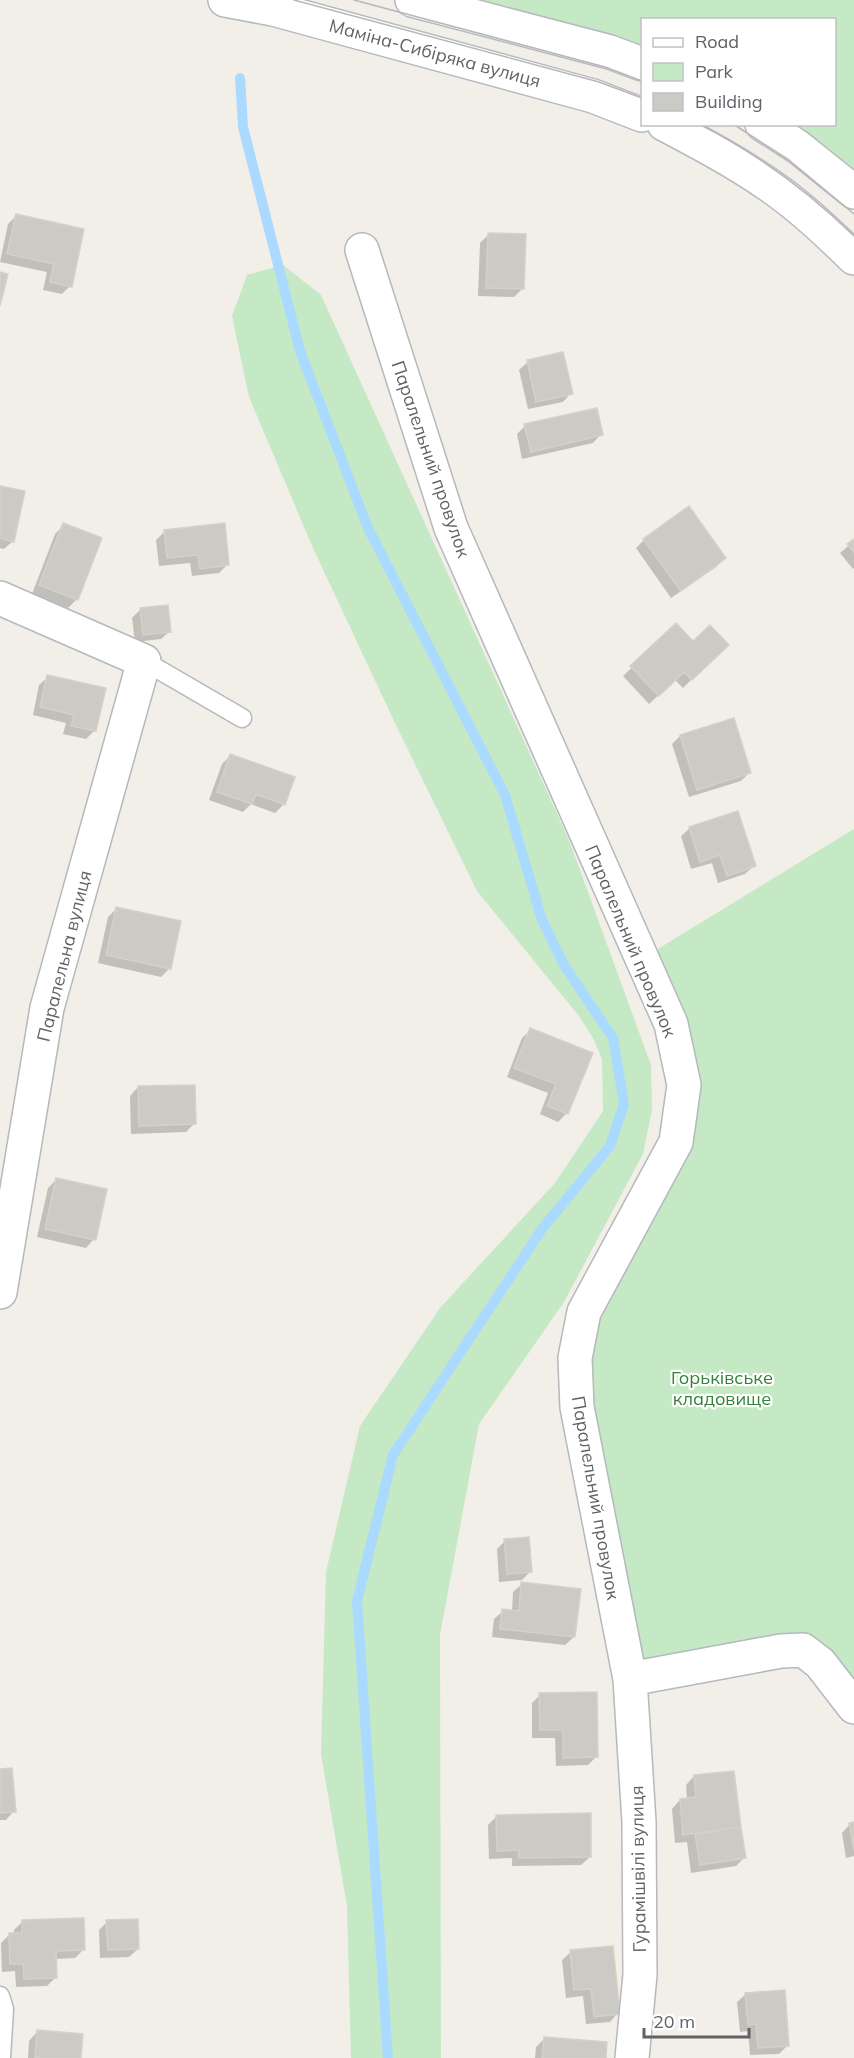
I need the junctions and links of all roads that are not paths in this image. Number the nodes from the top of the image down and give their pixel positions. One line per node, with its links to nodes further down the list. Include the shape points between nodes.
1 (225, 0): 4 (street, Маміна-Сибіряка вулиця, via 273,9 593,96)
2 (412, 0): 3 (street)
3 (641, 64)
4 (641, 115)
5 (668, 126): 9 (street, via 770,185)
6 (765, 126): 7 (street)
7 (854, 192)
8 (362, 250): 14 (street, Паралельний провулок, via 451,528 671,1024 684,1085 676,1142 584,1312 575,1358 577,1407)
9 (854, 258)
10 (0, 598): 11 (street)
11 (144, 661): 12 (lane); 13 (street, Паралельна вулиця, via 47,1008)
12 (242, 718)
13 (0, 1292)
14 (630, 1679): 15 (street, via 803,1650 820,1663); 18 (street, Гурамішвілі вулиця, via 639,1846 640,1975)
15 (854, 1707)
16 (0, 1996): 17 (lane, via 4,2009)
17 (1, 2058)
18 (632, 2058)

